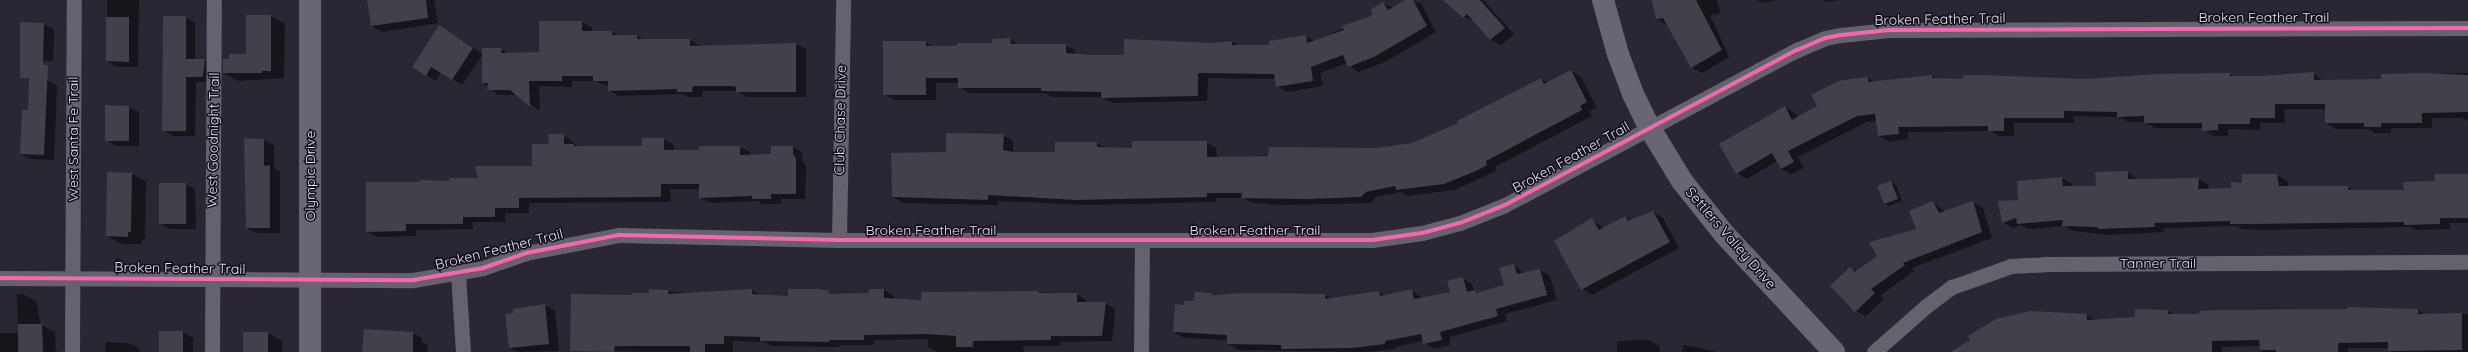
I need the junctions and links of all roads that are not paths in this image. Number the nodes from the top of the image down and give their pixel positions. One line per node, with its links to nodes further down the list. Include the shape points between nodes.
1 (74, 0): 13 (street, West Santa Fe Trail)
2 (214, 0): 14 (street, West Goodnight Trail)
3 (310, 0): 15 (street, Olympic Drive)
4 (843, 0): 8 (street, Club Chase Drive)
5 (1603, 0): 7 (street, Settlers Valley Drive, via 1618,54)
6 (2468, 28): 7 (street, Broken Feather Trail, via 1864,31 1825,38 1797,50)
7 (1649, 127): 9 (street, Broken Feather Trail, via 1505,205 1460,223 1422,233 1372,240); 21 (street, Settlers Valley Drive, via 1682,181 1725,235)
8 (839, 240): 9 (street, Broken Feather Trail); 11 (street, Broken Feather Trail, via 619,235 526,253 483,268)
9 (1142, 242): 20 (street)
10 (2468, 262): 22 (street, Tanner Trail, via 2011,266 1952,287)
11 (458, 273): 15 (street, Broken Feather Trail, via 413,280); 19 (street)
12 (0, 278): 13 (street, Broken Feather Trail)
13 (72, 278): 14 (street, Broken Feather Trail); 16 (street, West Santa Fe Trail)
14 (211, 280): 15 (street, Broken Feather Trail); 17 (street, West Goodnight Trail)
15 (309, 281): 18 (street, Olympic Drive)
16 (72, 352)
17 (212, 352)
18 (310, 352)
19 (463, 352)
20 (1141, 352)
21 (1834, 352)
22 (1874, 352)

